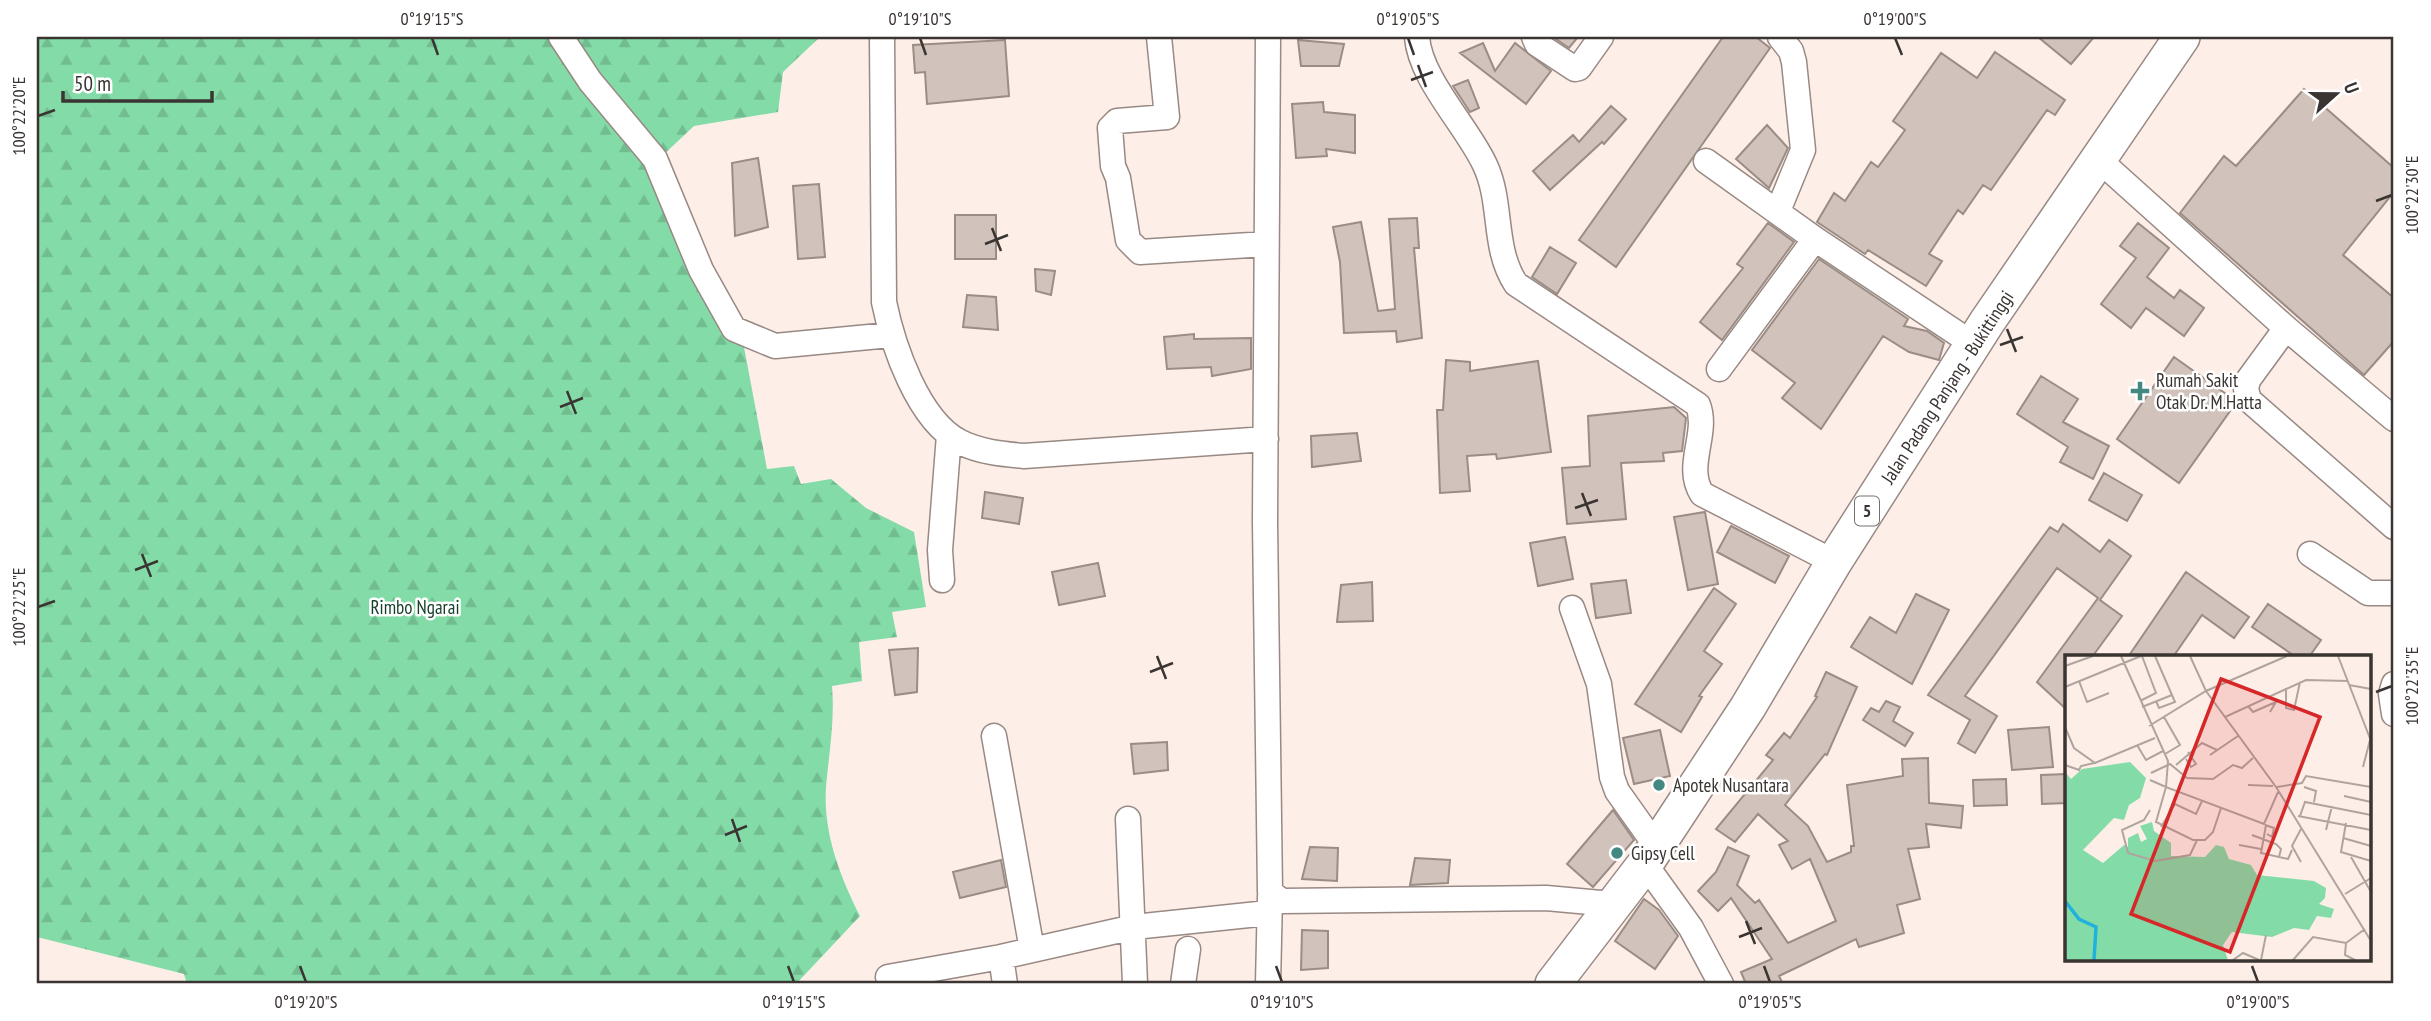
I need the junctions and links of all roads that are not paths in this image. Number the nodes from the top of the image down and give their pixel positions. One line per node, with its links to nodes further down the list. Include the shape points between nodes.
1 (561, 37): 16 (street, via 590,81 655,159 701,270 734,329 775,346)
2 (883, 37): 16 (street, via 884,302)
3 (1159, 37): 14 (street, via 1167,117 1117,121 1110,128 1128,240 1140,252)
4 (1268, 37): 14 (street)
5 (1417, 37): 24 (street, via 1423,61 1492,182 1502,253 1516,284 1698,405 1702,428 1695,477 1702,494)
6 (1534, 37): 7 (street, via 1537,44 1575,69)
7 (1601, 37)
8 (1780, 37): 12 (street, via 1794,62 1803,140 1802,158)
9 (2182, 37): 10 (highway, Jalan Padang Panjang - Bukittinggi / 5)
10 (2098, 159): 15 (street); 17 (highway, Jalan Padang Panjang - Bukittinggi / 5)
11 (1706, 160): 12 (street)
12 (1778, 211): 13 (street)
13 (1815, 239): 17 (street); 18 (street)
14 (1266, 244): 21 (street)
15 (2286, 328): 19 (street); 22 (street, via 2249,380 2249,400)
16 (890, 335): 20 (street, via 928,411)
17 (1973, 344): 24 (highway, Jalan Padang Panjang - Bukittinggi / 5)
18 (1719, 369)
19 (2394, 419)
20 (949, 435): 21 (street, via 990,452 1024,456); 25 (street)
21 (1266, 439): 33 (street)
22 (2394, 527)
23 (2310, 554): 26 (street, via 2368,593)
24 (1835, 562): 32 (highway, Jalan Padang Panjang - Bukittinggi / 5)
25 (942, 580)
26 (2394, 593)
27 (1572, 608): 32 (street, via 1598,684 1612,777)
28 (2394, 684): 29 (street)
29 (2394, 714)
30 (994, 736): 37 (street)
31 (1128, 819): 35 (street)
32 (1651, 855): 34 (highway, Jalan Padang Panjang - Bukittinggi / 5); 45 (street)
33 (1269, 902): 34 (street, via 1546,898); 35 (street); 43 (street)
34 (1612, 904): 44 (highway, Jalan Padang Panjang - Bukittinggi / 5)
35 (1134, 927): 37 (street); 41 (street)
36 (1188, 949): 42 (street)
37 (1032, 950): 38 (street)
38 (1001, 957): 39 (street); 40 (street)
39 (888, 977)
40 (1005, 984)
41 (1135, 984)
42 (1183, 984)
43 (1268, 984)
44 (1553, 984)
45 (1721, 984)

